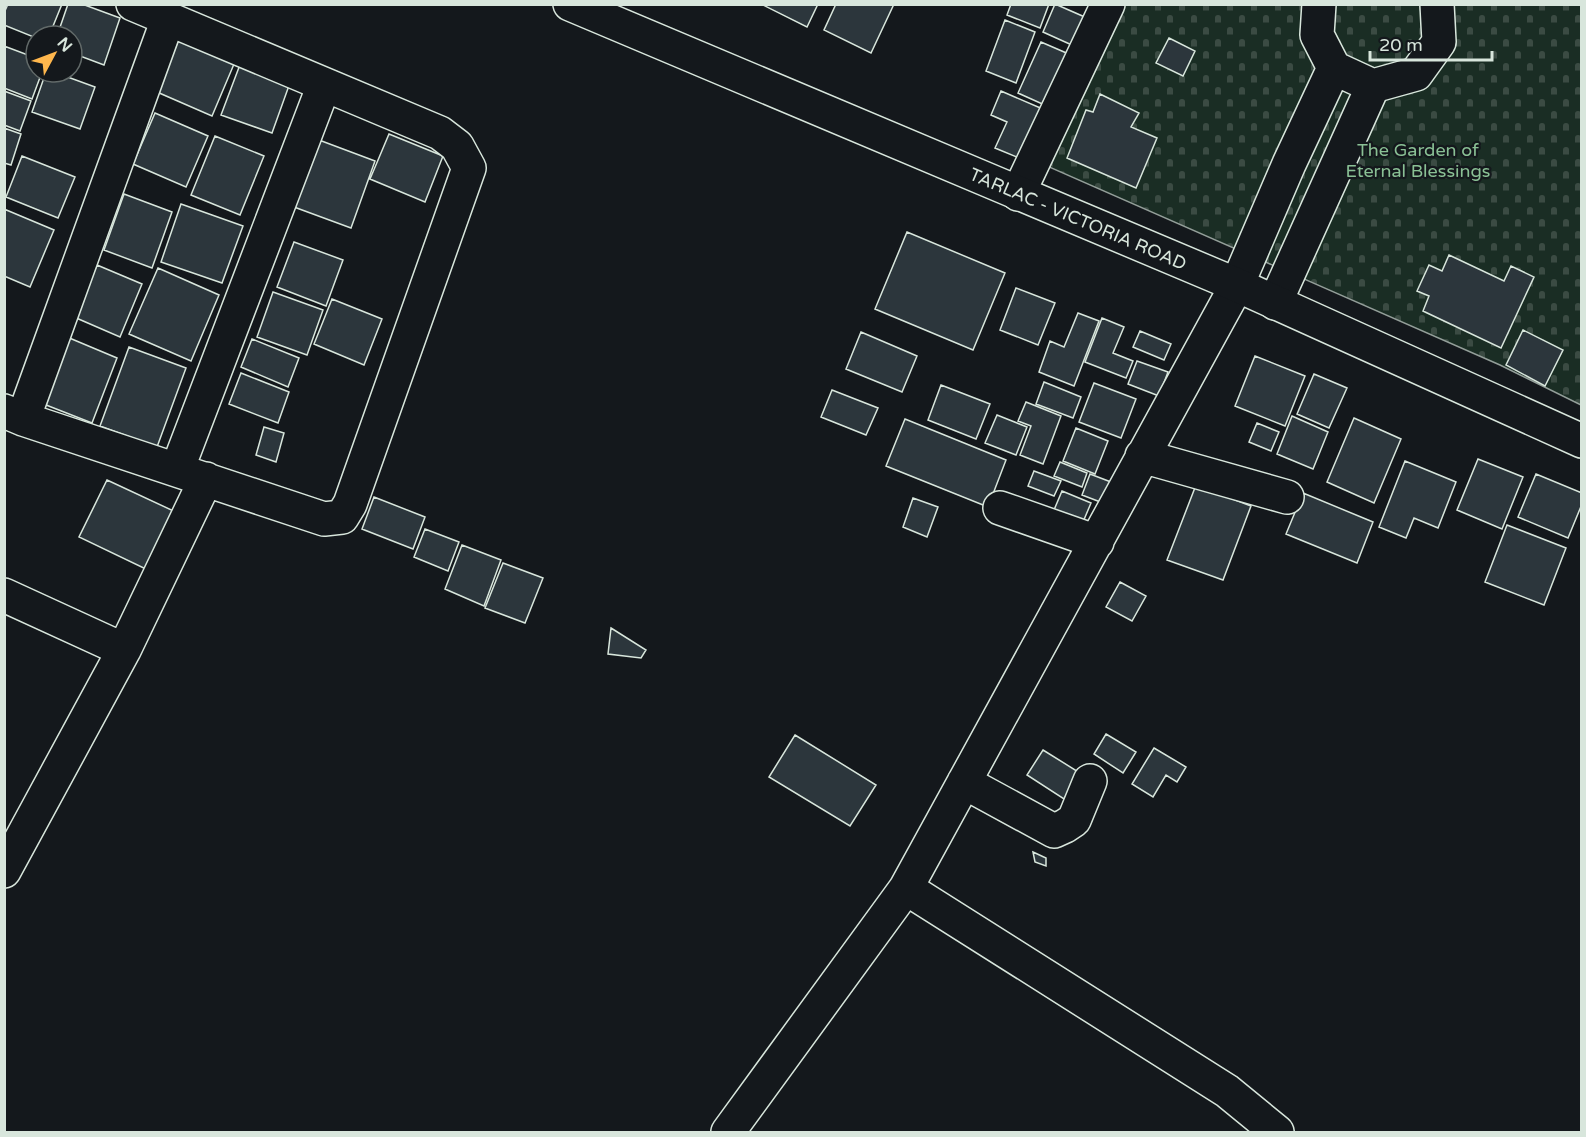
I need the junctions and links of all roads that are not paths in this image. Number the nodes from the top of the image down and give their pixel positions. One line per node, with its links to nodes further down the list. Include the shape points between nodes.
1 (133, 4): 6 (street)
2 (570, 4): 10 (street, TARLAC - VICTORIA ROAD)
3 (1108, 4): 10 (street)
4 (1320, 4): 7 (street, via 1317,35)
5 (1437, 4): 9 (street, via 1440,42 1416,74)
6 (168, 19): 8 (street); 13 (street)
7 (1334, 68): 9 (street); 11 (street)
8 (324, 86): 16 (street); 16 (street, via 440,133 457,146 470,168 350,504 342,517 324,519)
9 (1373, 86): 12 (street)
10 (1018, 194): 11 (street, TARLAC - VICTORIA ROAD)
11 (1237, 285): 12 (street, TARLAC - VICTORIA ROAD); 15 (street)
12 (1275, 303): 14 (street, TARLAC - VICTORIA ROAD)
13 (14, 415): 16 (street)
14 (1581, 441)
15 (1142, 456): 17 (street); 19 (street)
16 (191, 475): 21 (street)
17 (1287, 497)
18 (1000, 508): 19 (street)
19 (1097, 542): 23 (street)
20 (4, 595): 21 (street)
21 (124, 650): 24 (street)
22 (1090, 781): 23 (street, via 1074,820 1054,831)
23 (964, 782): 25 (street)
24 (4, 871)
25 (906, 888): 26 (street); 27 (street, via 1227,1091)
26 (728, 1132)
27 (1277, 1132)

